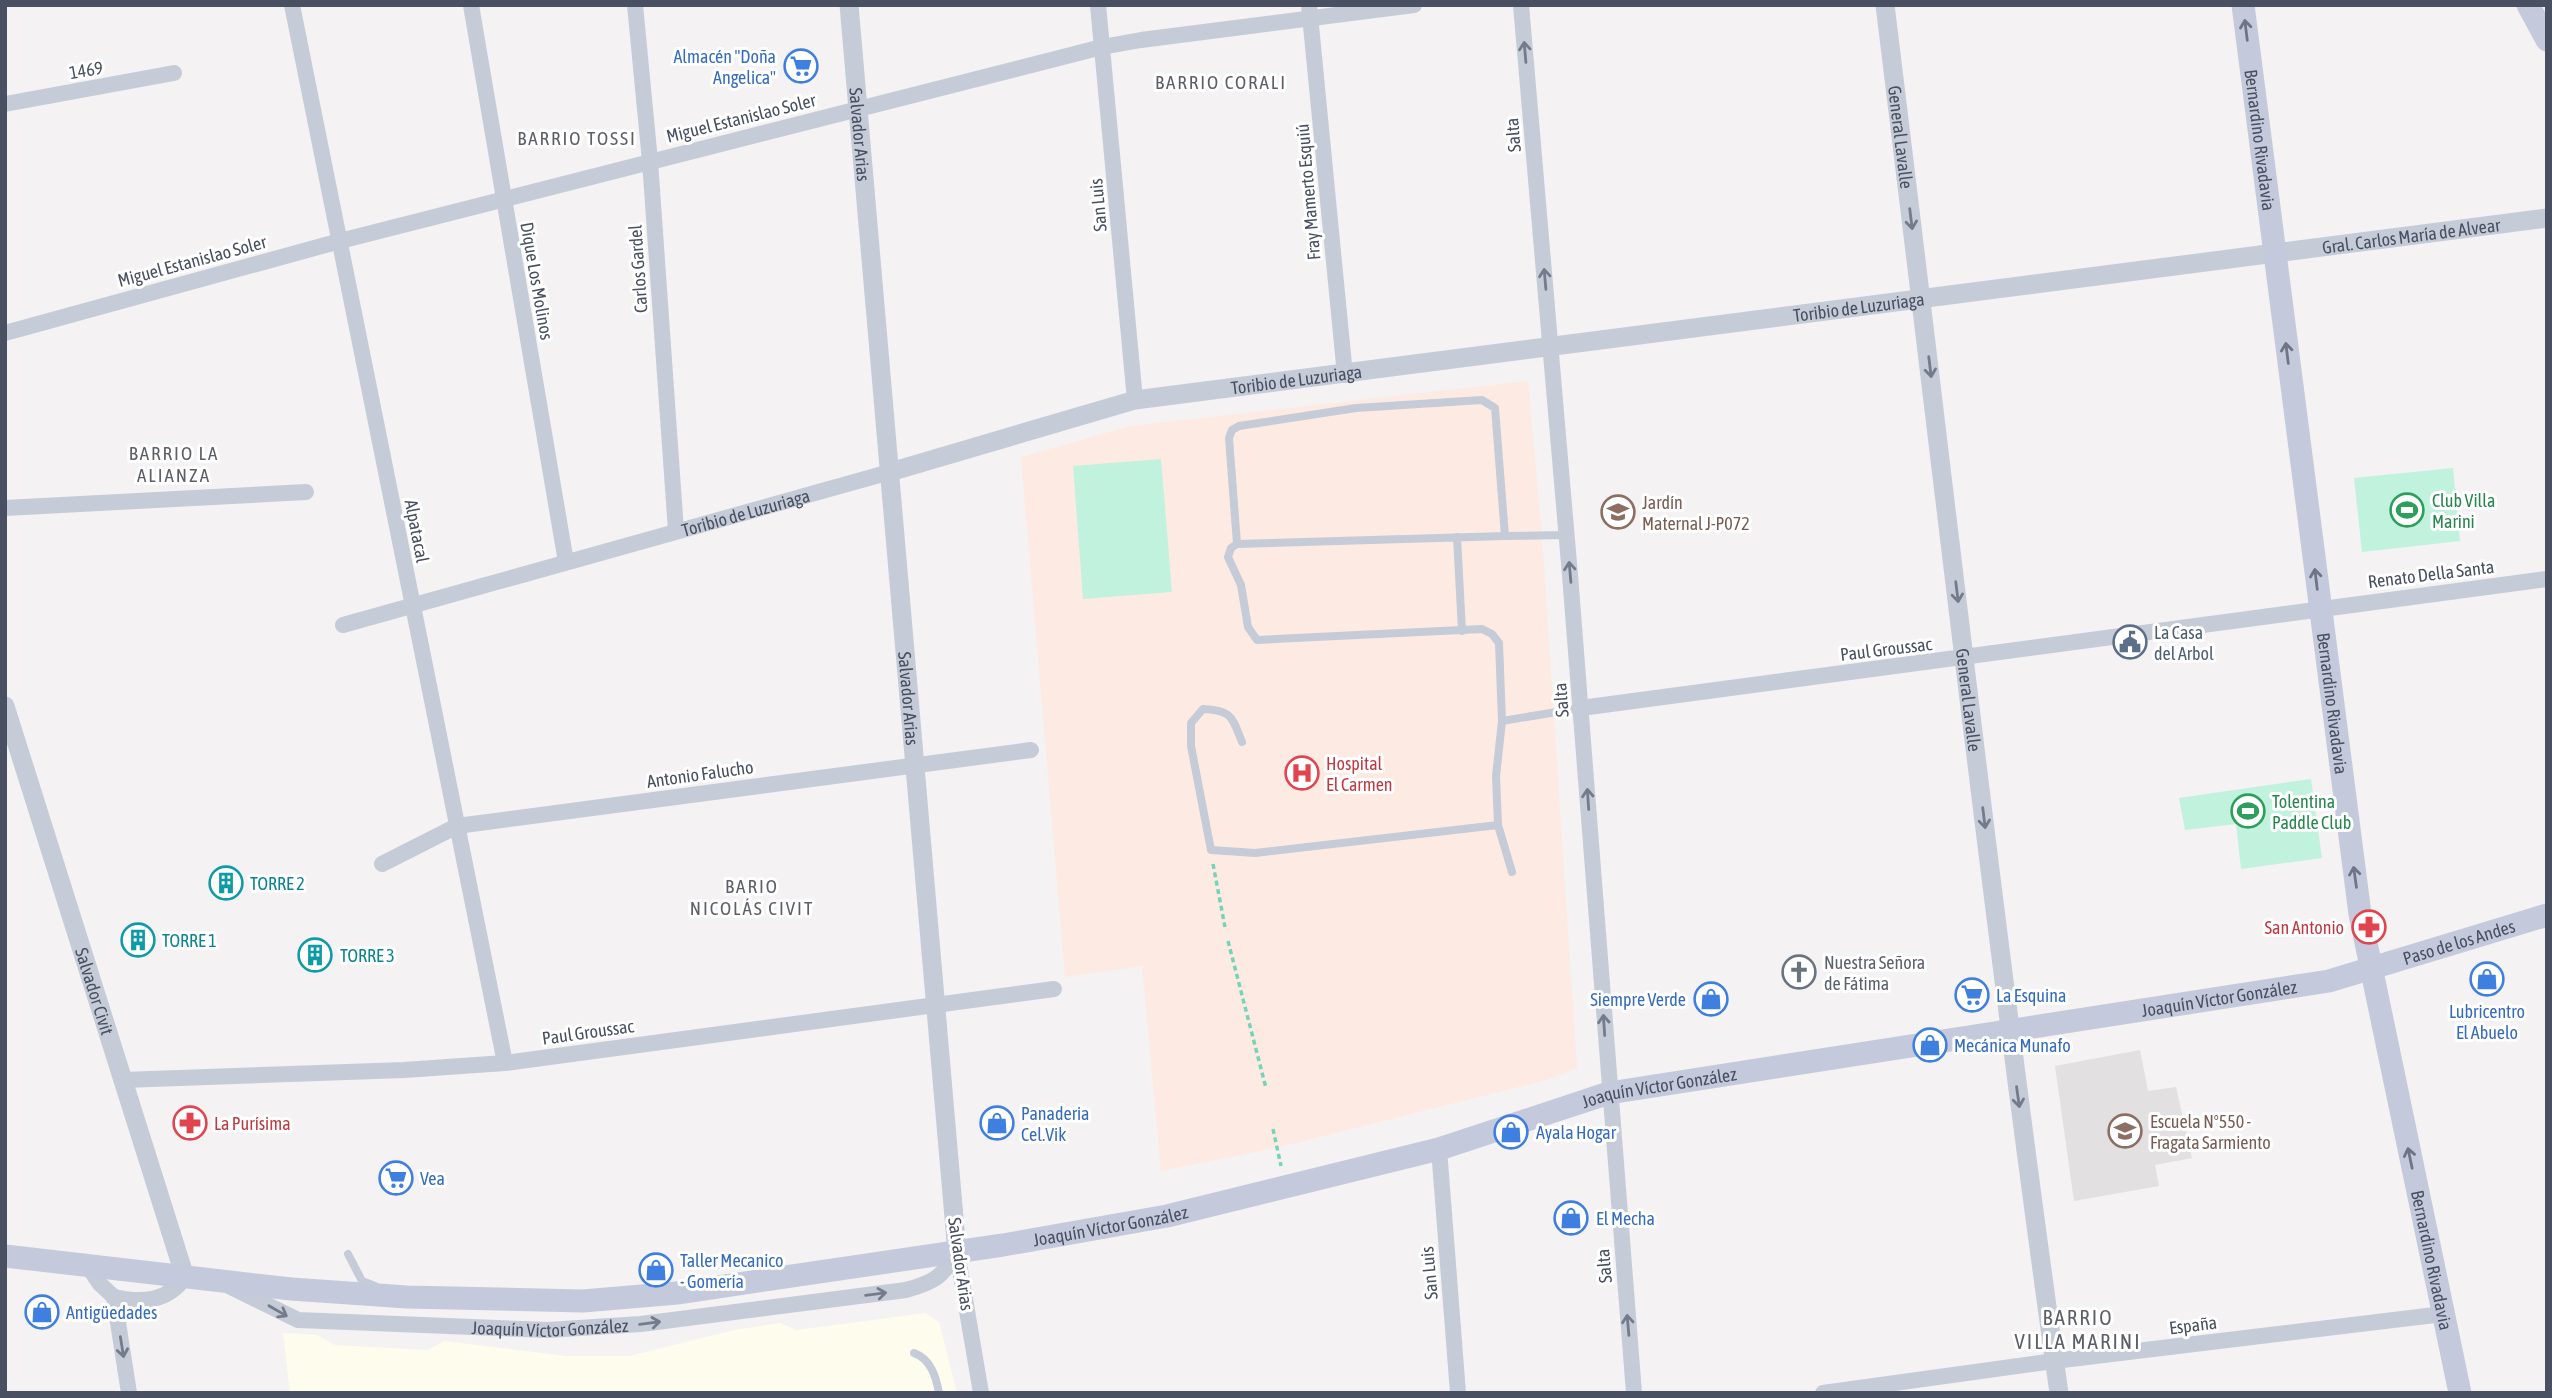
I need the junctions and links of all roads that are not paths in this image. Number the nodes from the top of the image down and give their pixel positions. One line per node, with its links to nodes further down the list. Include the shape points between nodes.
1 (292, 5): 20 (street, Alpatacal)
2 (471, 5): 18 (street, Dique Los Molinos)
3 (635, 5): 17 (street, Carlos Gardel)
4 (849, 5): 16 (street, Salvador Arias)
5 (1098, 5): 13 (street, San Luis)
6 (1414, 5): 11 (street, Miguel Estanislao Soler)
7 (1521, 5): 24 (street, Salta, one-way to 7)
8 (1885, 5): 22 (street, General Lavalle, one-way to 22)
9 (2243, 5): 21 (main road, Bernardino Rivadavia, one-way to 9)
10 (2528, 5): 12 (main road)
11 (1310, 12): 13 (street, Miguel Estanislao Soler); 25 (street, Fray Mamerto Esquiú)
12 (2547, 40)
13 (1102, 47): 16 (street, Miguel Estanislao Soler); 26 (street, San Luis)
14 (174, 73): 15 (street, 1469)
15 (5, 104)
16 (857, 108): 17 (street, Miguel Estanislao Soler); 27 (street, Salvador Arias)
17 (650, 161): 18 (street, Miguel Estanislao Soler); 30 (street, Carlos Gardel)
18 (503, 200): 20 (street, Miguel Estanislao Soler); 35 (street, Dique Los Molinos)
19 (2547, 218): 21 (street, Gral. Carlos María de Alvear)
20 (340, 241): 23 (street, Miguel Estanislao Soler); 37 (street, Alpatacal)
21 (2274, 254): 22 (street, Toribio de Luzuriaga); 38 (main road, Bernardino Rivadavia, one-way to 21)
22 (1921, 299): 24 (street, Toribio de Luzuriaga); 41 (street, General Lavalle, one-way to 41)
23 (5, 333)
24 (1550, 347): 25 (street, Toribio de Luzuriaga); 31 (street, Salta)
25 (1345, 375): 26 (street, Toribio de Luzuriaga)
26 (1135, 400): 27 (street, Toribio de Luzuriaga)
27 (890, 472): 30 (street, Toribio de Luzuriaga); 47 (street, Salvador Arias)
28 (306, 492): 29 (street)
29 (5, 508)
30 (676, 531): 35 (street, Toribio de Luzuriaga)
31 (1567, 535): 32 (lane); 42 (street, Salta, one-way to 31)
32 (1505, 536): 33 (lane); 34 (lane, via 1495,408 1482,400 1356,408 1232,430)
33 (1457, 537): 34 (lane); 40 (lane)
34 (1237, 544): 40 (lane, via 1228,557 1241,585 1248,627 1257,640)
35 (566, 562): 37 (street, Toribio de Luzuriaga)
36 (2547, 579): 38 (street, Renato Della Santa)
37 (412, 607): 39 (street, Toribio de Luzuriaga); 49 (street, Alpatacal)
38 (2319, 608): 41 (street, Paul Groussac); 53 (main road, Bernardino Rivadavia, one-way to 38)
39 (343, 625)
40 (1462, 631): 44 (lane, via 1482,629 1499,643)
41 (1966, 658): 42 (street, Paul Groussac); 56 (street, General Lavalle, one-way to 56)
42 (1581, 708): 44 (lane); 59 (street, Salta, one-way to 42)
43 (6, 712): 58 (street, Salvador Civit)
44 (1502, 721): 48 (lane, via 1496,776)
45 (1242, 742): 48 (lane, via 1232,717 1221,709 1203,709 1191,723 1191,746 1211,850 1255,853)
46 (1031, 750): 47 (street, Antonio Falucho)
47 (915, 765): 49 (street, Antonio Falucho); 55 (street, Salvador Arias)
48 (1498, 825): 51 (lane)
49 (457, 827): 50 (street, Antonio Falucho); 57 (street, Alpatacal)
50 (382, 864)
51 (1513, 872)
52 (2547, 915): 53 (main road, Paso de los Andes)
53 (2371, 968): 56 (main road, Joaquín Víctor González, via 2329,981); 69 (main road, Bernardino Rivadavia, one-way to 53)
54 (1054, 989): 55 (street, Paul Groussac)
55 (937, 1004): 57 (street, Paul Groussac); 61 (street, Salvador Arias)
56 (2009, 1030): 59 (main road, Joaquín Víctor González); 71 (street, General Lavalle, one-way to 71)
57 (505, 1063): 58 (street, Paul Groussac)
58 (123, 1080): 65 (street, Salvador Civit)
59 (1609, 1093): 60 (main road, Joaquín Víctor González); 76 (street, Salta, one-way to 59)
60 (1439, 1149): 61 (main road, Joaquín Víctor González, via 1167,1216); 75 (street, San Luis)
61 (957, 1252): 66 (street, Joaquín Víctor González, one-way to 61, via 298,1320 548,1330 641,1324 906,1290 935,1281); 68 (main road, Joaquín Víctor González, via 621,1298); 74 (street, Salvador Arias)
62 (348, 1254): 68 (lane, via 362,1281)
63 (5, 1256): 64 (main road, Joaquín Víctor González)
64 (87, 1265): 65 (main road, Joaquín Víctor González); 67 (street)
65 (185, 1277): 66 (main road, Joaquín Víctor González); 67 (street, via 159,1299)
66 (218, 1280): 68 (main road, Joaquín Víctor González)
67 (114, 1297): 72 (street, one-way to 72)
68 (407, 1297)
69 (2443, 1314): 71 (street, España); 79 (main road, Bernardino Rivadavia)
70 (914, 1353): 73 (lane, via 932,1370)
71 (2054, 1362): 77 (street, España); 78 (street, General Lavalle)
72 (129, 1393)
73 (939, 1393)
74 (981, 1393)
75 (1458, 1393)
76 (1634, 1393)
77 (1823, 1393)
78 (2059, 1393)
79 (2460, 1393)

